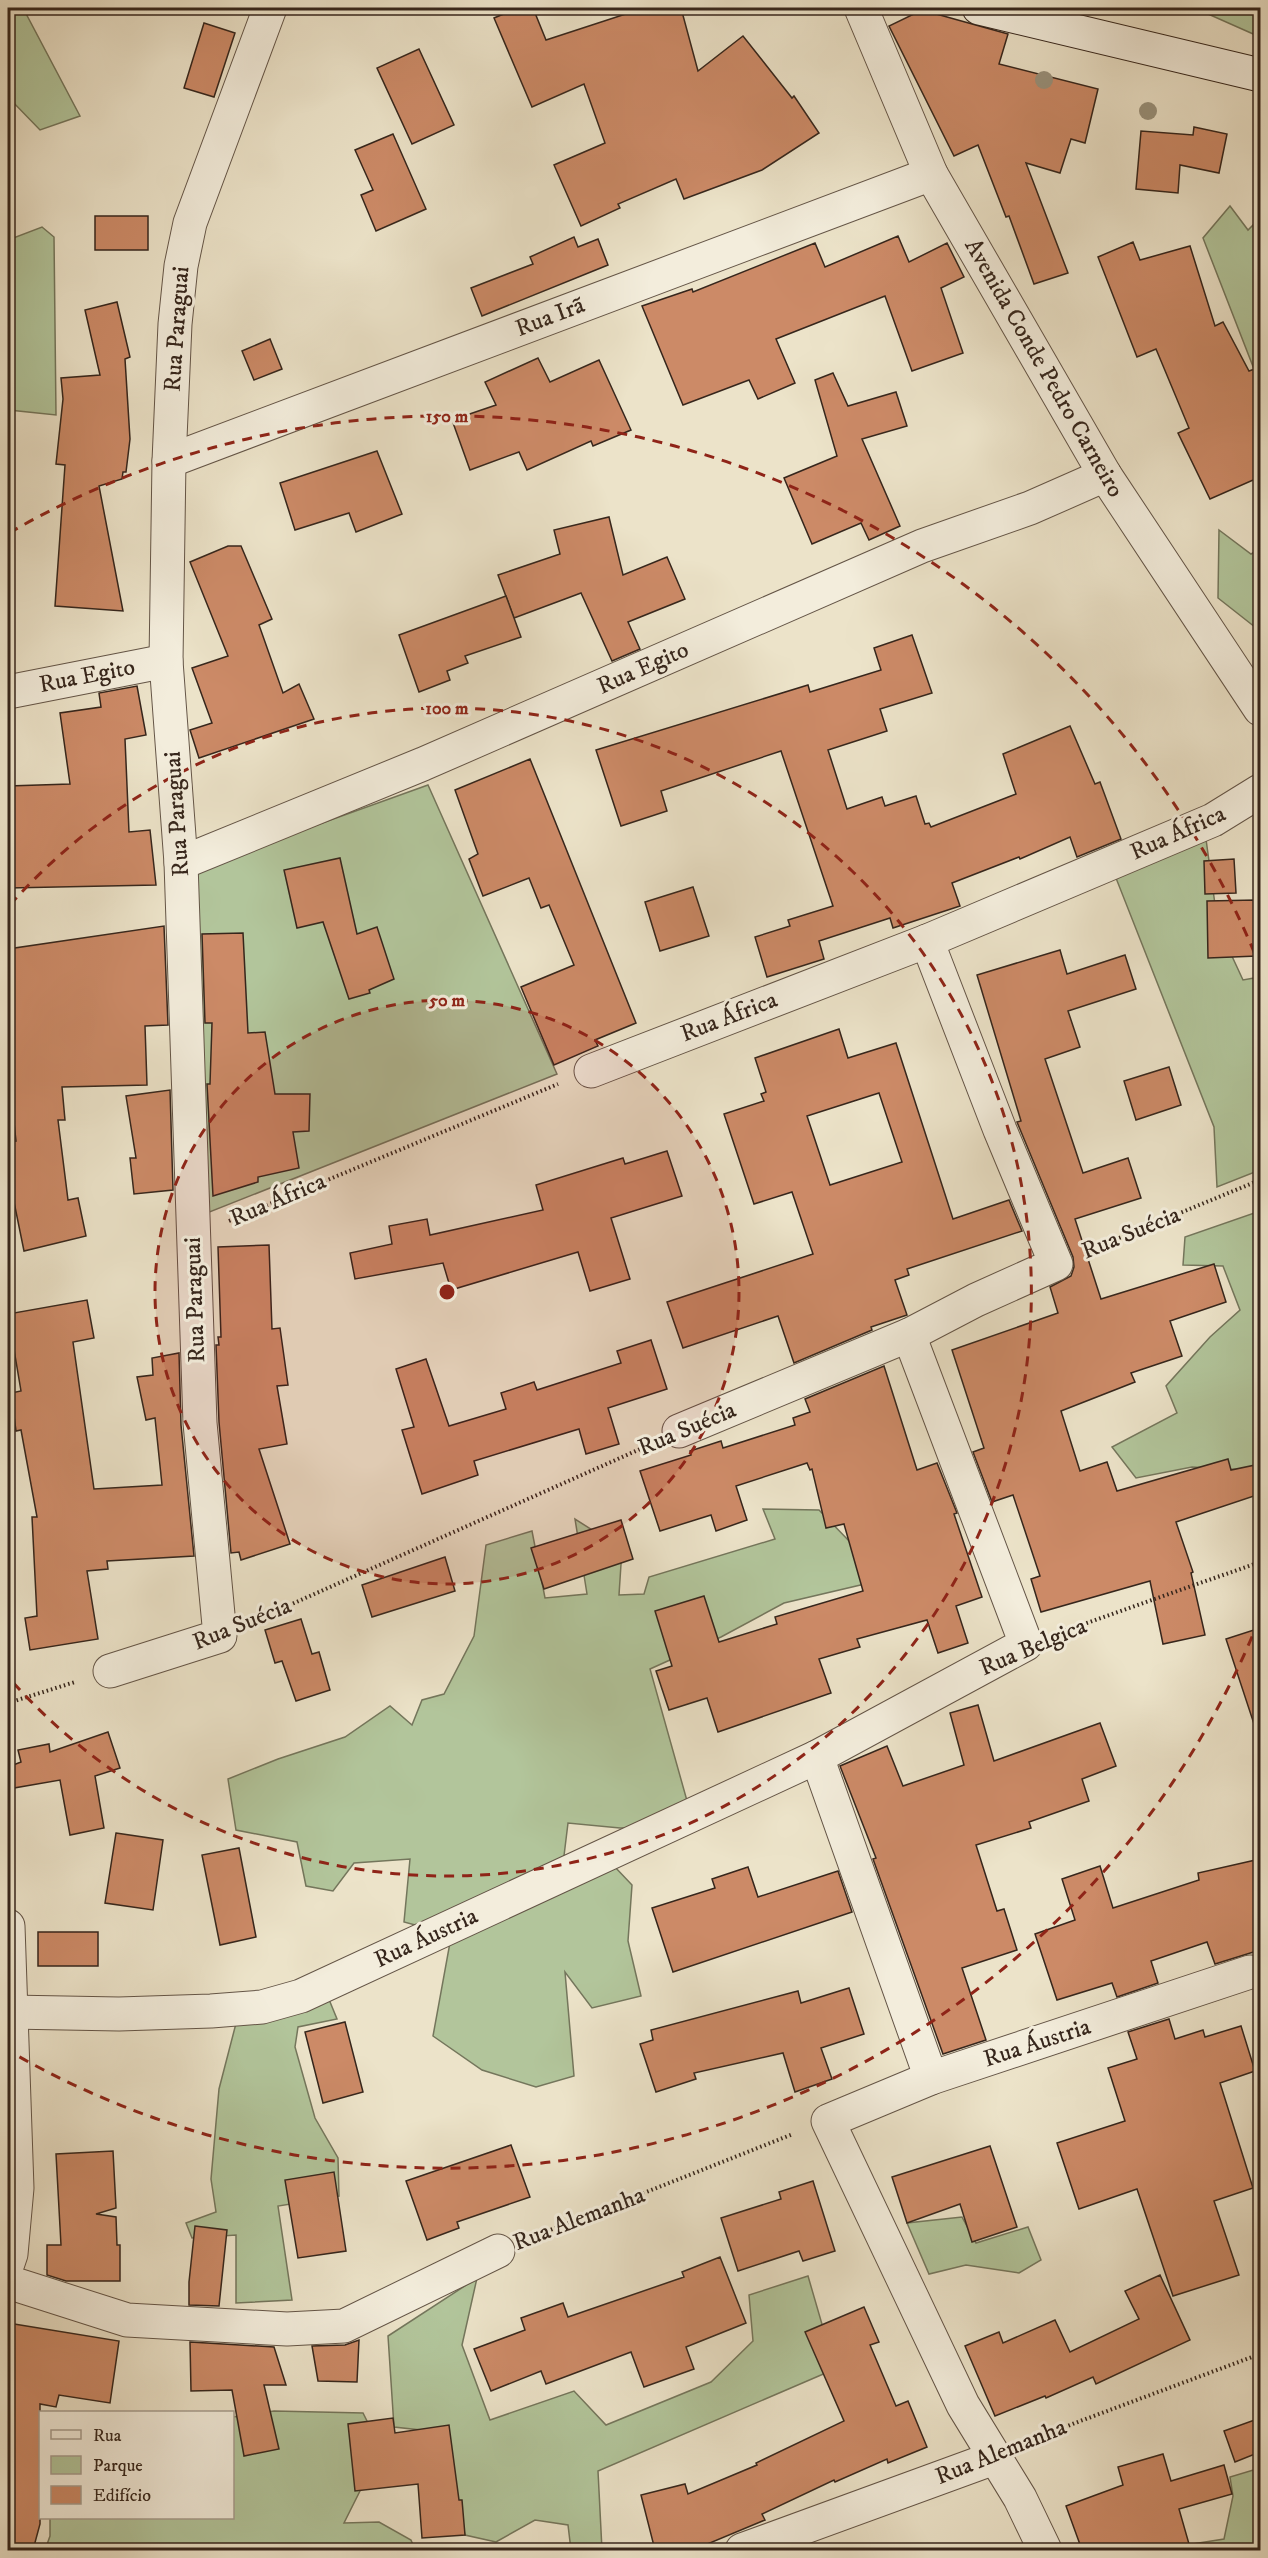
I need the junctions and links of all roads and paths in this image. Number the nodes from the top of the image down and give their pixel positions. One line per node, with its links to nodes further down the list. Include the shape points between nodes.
1 (270, 8): 7 (street, Rua Paraguai, via 189,223 180,266 175,324)
2 (861, 8): 6 (street, Avenida Conde Pedro Carneiro)
3 (979, 8): 4 (street)
4 (1029, 13): 5 (street)
5 (1260, 75)
6 (931, 174): 7 (street, Rua Irã); 8 (street, Avenida Conde Pedro Carneiro)
7 (169, 460): 9 (street, Rua Paraguai)
8 (1105, 475): 11 (street, Avenida Conde Pedro Carneiro); 13 (street, Rua Egito, via 1030,508 922,546 423,764)
9 (166, 661): 10 (street, Rua Egito); 13 (street, Rua Paraguai)
10 (8, 692)
11 (1260, 709)
12 (1260, 791): 14 (street, Rua África, via 1213,820)
13 (181, 863): 17 (street, Rua Paraguai)
14 (927, 941): 15 (street, Rua África); 18 (street)
15 (591, 1071): 17 (path, Rua África)
16 (1260, 1180): 18 (path, Rua Suécia)
17 (193, 1236): 22 (street, Rua Paraguai, via 200,1423)
18 (1056, 1264): 19 (street, Rua Suécia)
19 (909, 1335): 20 (street, Rua Suécia); 23 (street)
20 (679, 1431): 22 (path, Rua Suécia)
21 (1260, 1562): 23 (path, Rua Belgica)
22 (220, 1636): 24 (street, Rua Suécia)
23 (1026, 1644): 26 (street, Rua Belgica)
24 (110, 1671): 25 (path)
25 (8, 1703)
26 (817, 1757): 29 (street, Rua Áustria, via 301,1996 262,2007 211,2011); 31 (street)
27 (8, 1926): 29 (street)
28 (1250, 1972): 31 (street, Rua Áustria)
29 (10, 2012): 30 (street)
30 (10, 2076): 34 (street, via 17,2188)
31 (931, 2078): 32 (street, Rua Áustria)
32 (828, 2121): 33 (path, Rua Alemanha); 37 (street, via 963,2405)
33 (498, 2250): 35 (street, via 344,2326 287,2329 127,2320)
34 (8, 2263)
35 (8, 2282)
36 (1260, 2354): 37 (path, Rua Alemanha, via 1075,2423)
37 (994, 2458): 38 (street, Rua Alemanha); 39 (street, via 1020,2498)
38 (742, 2550)
39 (1045, 2550)

